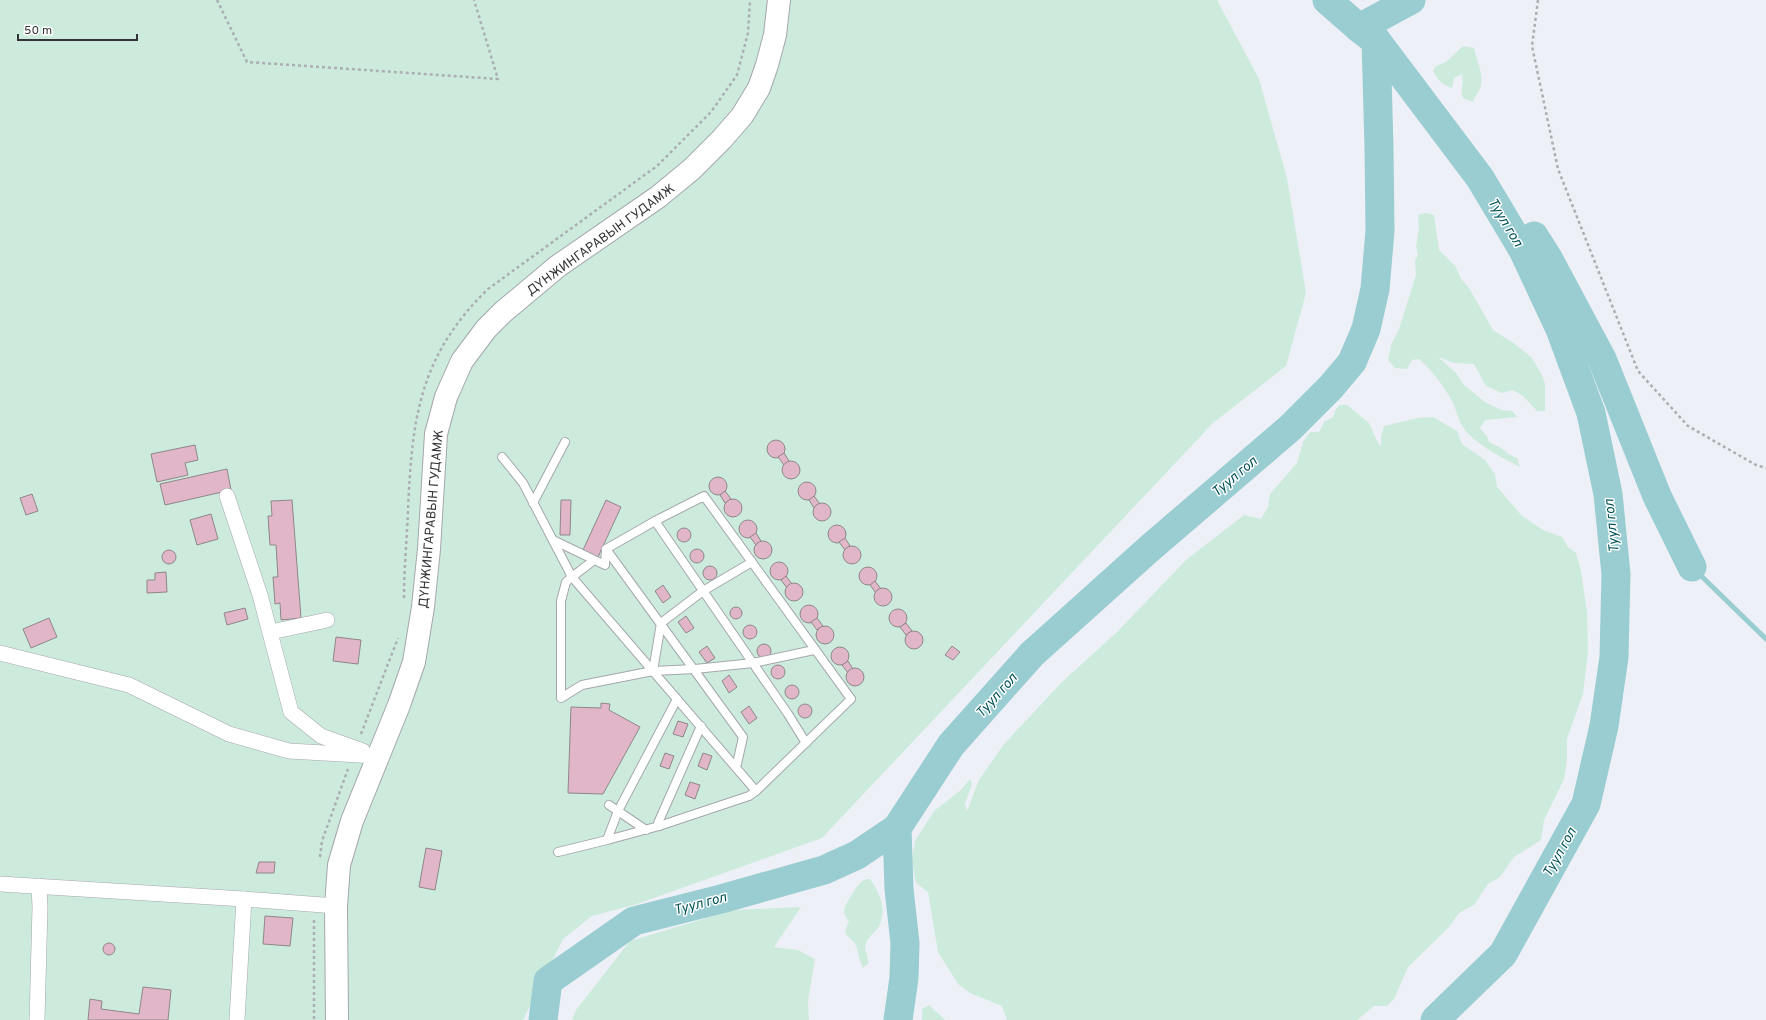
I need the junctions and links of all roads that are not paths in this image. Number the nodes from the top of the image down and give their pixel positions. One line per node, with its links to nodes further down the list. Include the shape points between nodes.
1 (779, 0): 25 (main road, ДҮНЖИНГАРАВЫН ГУДАМЖ, via 775,34 759,88 742,116 722,139 692,169 658,197 558,266 503,312 486,329 462,361 446,397 436,434 429,549 414,662)
2 (565, 442): 5 (lane)
3 (502, 457): 5 (lane, via 523,483)
4 (227, 496): 15 (street)
5 (533, 503): 7 (lane)
6 (655, 521): 8 (lane); 10 (lane, via 704,496); 12 (lane)
7 (553, 540): 9 (lane); 11 (lane)
8 (606, 549): 9 (lane, via 605,565); 14 (lane)
9 (594, 560): 11 (lane)
10 (752, 562): 12 (lane); 16 (lane)
11 (572, 577): 20 (lane); 20 (lane, via 566,582 561,601 560,698 582,685)
12 (704, 591): 14 (lane); 18 (lane)
13 (327, 620): 15 (street)
14 (661, 623): 19 (lane); 20 (lane)
15 (271, 632): 24 (street, via 291,712 321,736)
16 (814, 650): 18 (lane); 23 (lane, via 851,699)
17 (0, 653): 24 (street, via 128,685 229,734 289,752)
18 (753, 663): 19 (lane); 23 (lane)
19 (695, 669): 20 (lane); 26 (lane, via 743,737)
20 (653, 671): 21 (lane)
21 (676, 699): 22 (lane); 29 (lane)
22 (701, 726): 26 (lane); 30 (lane, via 658,823)
23 (806, 743): 27 (lane)
24 (354, 752): 25 (street)
25 (377, 756): 37 (main road, ДҮНЖИНГАРАВЫН ГУДАМЖ, via 352,821)
26 (735, 766): 27 (lane)
27 (756, 790): 30 (lane, via 749,796)
28 (609, 805): 29 (lane)
29 (618, 811): 31 (lane); 32 (lane)
30 (659, 826): 31 (lane)
31 (646, 830): 32 (lane)
32 (607, 840): 33 (lane)
33 (558, 852)
34 (0, 884): 35 (street)
35 (39, 886): 36 (street); 38 (street)
36 (244, 899): 37 (street); 39 (street)
37 (325, 905): 40 (main road, ДҮНЖИНГАРАВЫН ГУДАМЖ)
38 (37, 1020)
39 (237, 1020)
40 (337, 1020)

